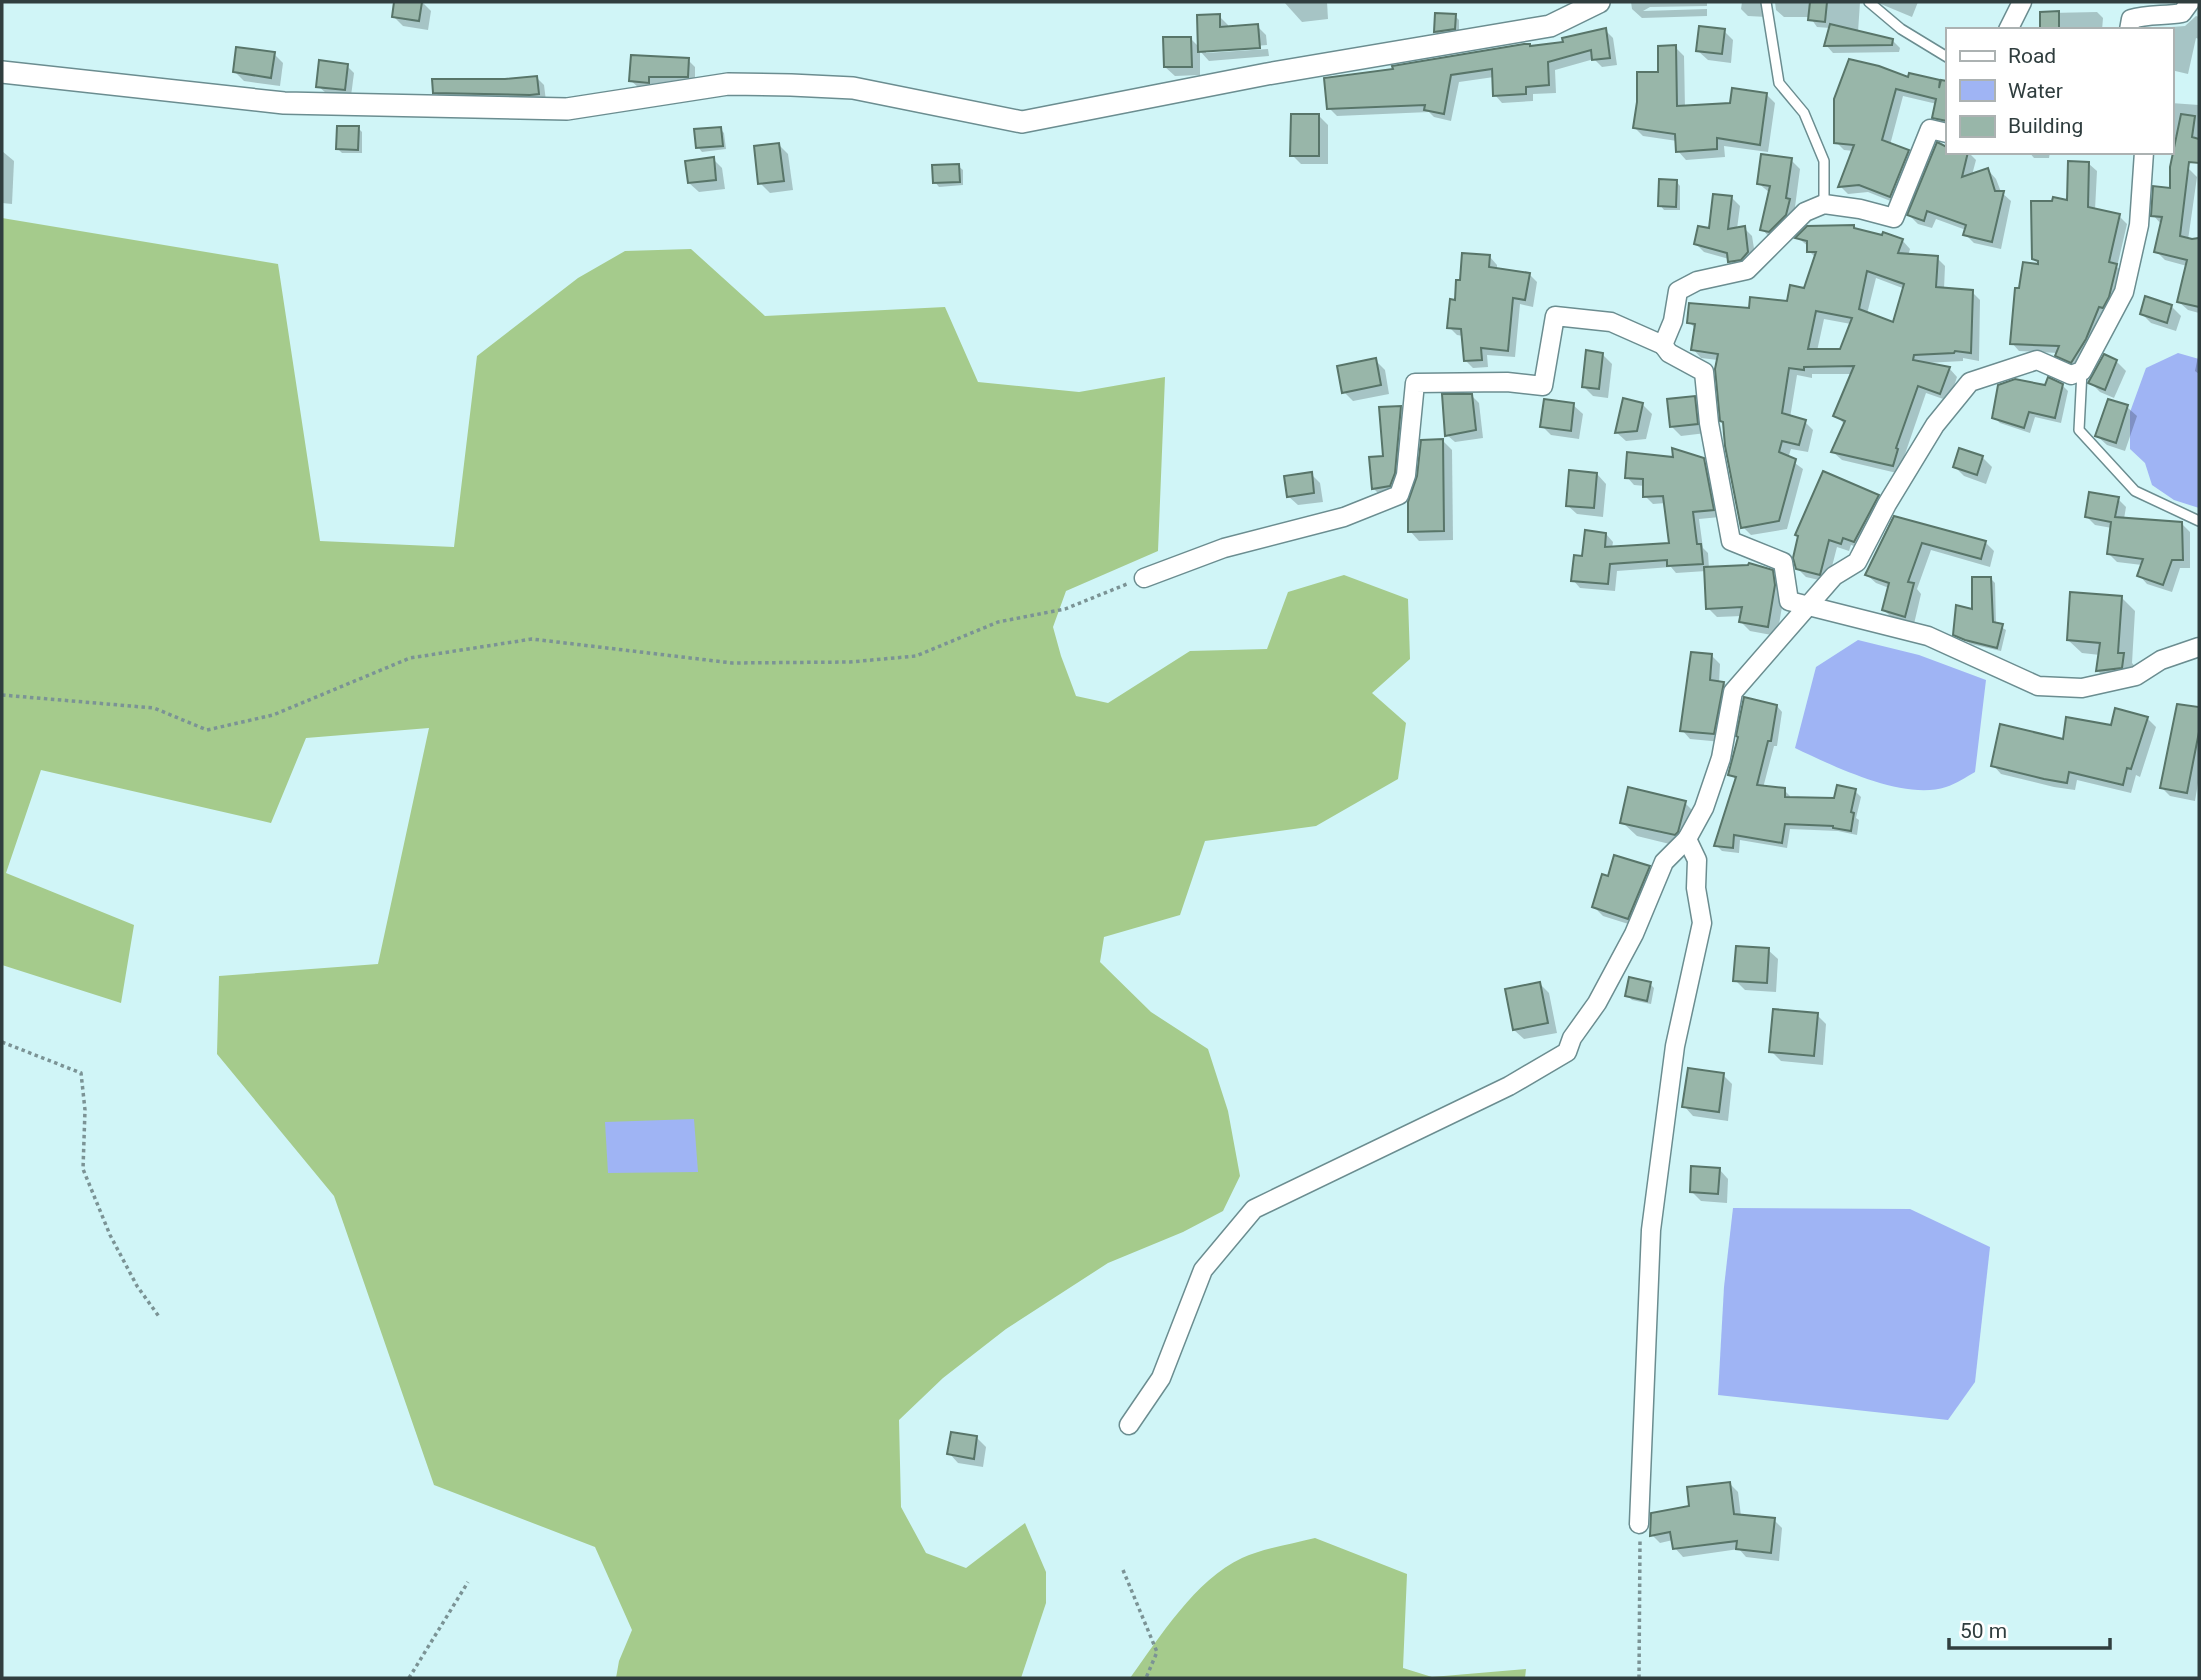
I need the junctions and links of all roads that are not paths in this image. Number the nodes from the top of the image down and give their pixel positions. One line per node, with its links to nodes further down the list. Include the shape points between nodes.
1 (1599, 2): 9 (street, via 1550,26 1022,122 853,88 728,84 567,109 284,103)
2 (1766, 2): 12 (lane, via 1780,83 1804,113 1824,161)
3 (1869, 2): 8 (lane, via 1901,29)
4 (2022, 2): 6 (street)
5 (2190, 2): 7 (street, via 2182,13 2131,19)
6 (2009, 28)
7 (2129, 28)
8 (1946, 56)
9 (2, 72)
10 (1946, 132): 12 (street, via 1930,130 1894,218)
11 (2144, 154): 14 (street, via 2139,225 2124,292)
12 (1824, 204): 13 (street, via 1805,212 1747,270 1697,281 1678,291)
13 (1663, 345): 16 (street, via 1611,322 1555,316 1543,386 1415,383 1406,475 1399,495 1344,517 1224,548); 17 (street, via 1704,372 1731,541 1783,562 1789,601 1927,636 2038,686 2082,688 2136,676 2161,660)
14 (2082, 371): 15 (lane, via 2079,430 2135,491); 18 (street, via 2071,375 2037,360 1970,382 1935,425 1857,562 1834,576 1733,692 1721,758 1704,808)
15 (2199, 522)
16 (1144, 578)
17 (2199, 646)
18 (1687, 839): 19 (street, via 1664,862 1634,934 1567,1052 1509,1086 1254,1209 1203,1270 1161,1378); 20 (street, via 1697,860 1702,923 1675,1046 1651,1230)
19 (1129, 1424)
20 (1639, 1524)

